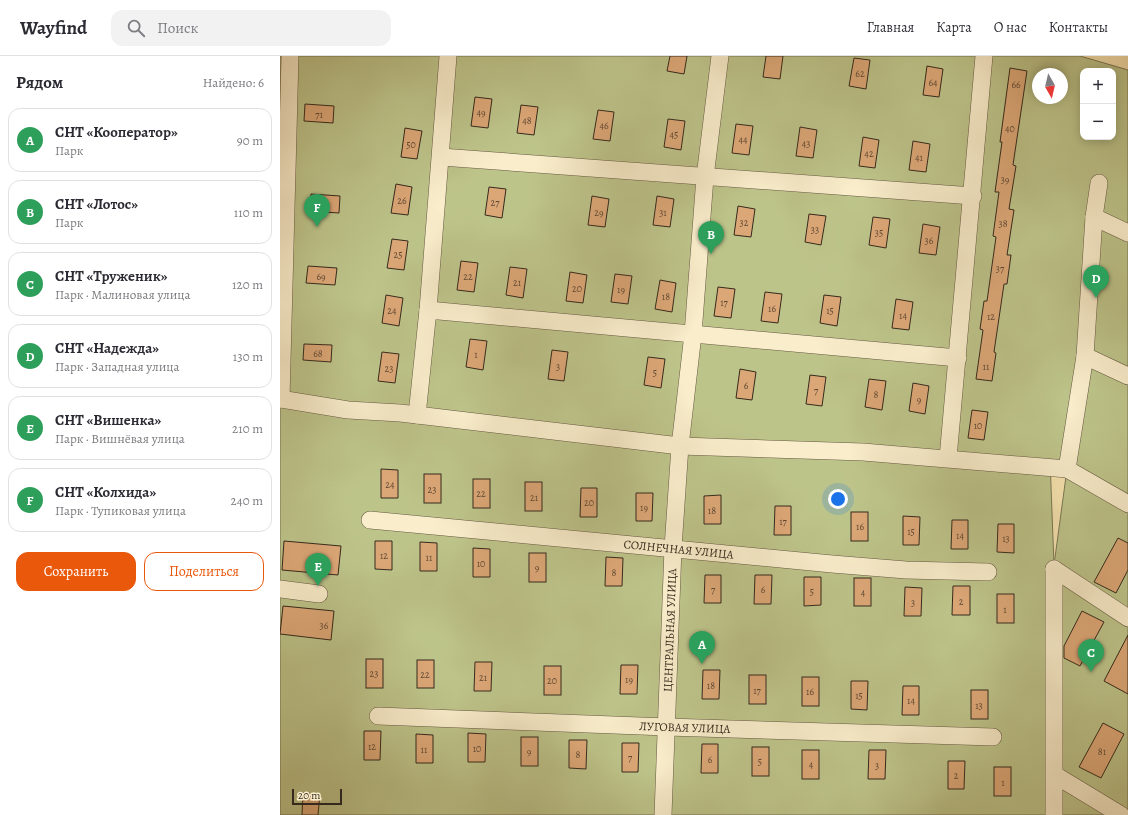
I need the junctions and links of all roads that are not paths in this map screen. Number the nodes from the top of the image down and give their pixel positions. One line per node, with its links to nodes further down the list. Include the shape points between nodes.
1 (290, 56): 16 (street)
2 (448, 56): 5 (street)
3 (720, 56): 6 (street, ЦЕНТРАЛЬНАЯ УЛИЦА)
4 (984, 56): 8 (street, via 977,119)
5 (441, 157): 6 (street); 11 (street)
6 (705, 177): 8 (street); 12 (street, ЦЕНТРАЛЬНАЯ УЛИЦА)
7 (1099, 183): 9 (street)
8 (973, 196): 14 (street)
9 (1094, 216): 10 (street); 13 (street)
10 (1128, 233)
11 (428, 310): 12 (street); 17 (street)
12 (693, 334): 14 (street); 18 (street, ЦЕНТРАЛЬНАЯ УЛИЦА)
13 (1085, 356): 15 (street); 20 (street)
14 (958, 358): 19 (street)
15 (1128, 376)
16 (280, 399): 17 (street, via 348,410)
17 (417, 415): 18 (street)
18 (680, 446): 19 (street, via 863,452); 23 (street, ЦЕНТРАЛЬНАЯ УЛИЦА)
19 (948, 458): 20 (street)
20 (1067, 469): 21 (street)
21 (1128, 504)
22 (370, 520): 23 (street, СОЛНЕЧНАЯ УЛИЦА)
23 (673, 548): 24 (street, СОЛНЕЧНАЯ УЛИЦА, via 839,565); 29 (street, ЦЕНТРАЛЬНАЯ УЛИЦА)
24 (988, 572)
25 (280, 589): 26 (street)
26 (319, 594)
27 (1128, 618): 31 (street, via 1054,569)
28 (378, 716): 29 (street, ЛУГОВАЯ УЛИЦА)
29 (667, 727): 30 (street, ЛУГОВАЯ УЛИЦА); 32 (street, ЦЕНТРАЛЬНАЯ УЛИЦА)
30 (993, 737)
31 (1055, 775): 33 (street); 34 (street)
32 (663, 815)
33 (1054, 815)
34 (1121, 815)

